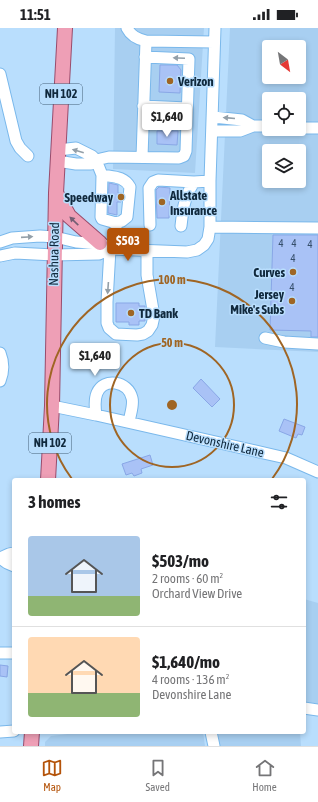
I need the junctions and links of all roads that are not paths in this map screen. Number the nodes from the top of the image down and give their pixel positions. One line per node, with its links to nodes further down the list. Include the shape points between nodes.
1 (65, 28): 16 (main road, Nashua Road / NH 102)
2 (127, 28): 4 (street, via 133,36)
3 (215, 28): 5 (street)
4 (146, 41): 5 (street); 6 (street)
5 (214, 42): 10 (street)
6 (145, 57): 8 (street); 9 (street, one-way to 6, via 189,59)
7 (0, 74): 17 (street, via 16,141)
8 (143, 106): 9 (street); 18 (street)
9 (187, 108): 18 (street, via 184,156)
10 (213, 117): 11 (street, one-way to 10, via 242,120); 15 (street)
11 (253, 126): 12 (street); 15 (street, via 240,131)
12 (262, 126)
13 (306, 128): 14 (street)
14 (318, 128)
15 (212, 131): 21 (street)
16 (57, 155): 19 (street, via 76,164 91,164); 19 (street, one-way to 16, via 76,148); 23 (main road, Nashua Road / NH 102)
17 (28, 156)
18 (142, 157): 19 (street, via 109,157)
19 (96, 160): 20 (street)
20 (102, 175): 24 (street, via 101,217); 24 (street, via 124,180 130,187 126,217)
21 (210, 181): 22 (street); 27 (street)
22 (194, 182): 25 (street, via 153,182 149,188); 26 (street, via 184,203)
23 (56, 193): 29 (main road, Nashua Road / NH 102); 31 (main road, one-way to 23, via 69,216)
24 (116, 223): 31 (street, via 116,236)
25 (150, 225)
26 (181, 226)
27 (210, 226): 28 (street); 32 (street, via 208,238 197,250)
28 (318, 228)
29 (55, 237): 30 (street, one-way to 29, via 12,238); 31 (street); 33 (main road, Nashua Road / NH 102)
30 (0, 242)
31 (105, 246): 32 (street); 32 (street, one-way to 32, via 107,323 116,334 143,334 152,325 154,316); 33 (street, via 99,254)
32 (147, 251)
33 (54, 255): 34 (street, via 15,253); 39 (main road, Nashua Road / NH 102)
34 (0, 256)
35 (265, 338): 36 (street)
36 (318, 344)
37 (0, 353): 38 (street, via 3,367)
38 (0, 381)
39 (52, 406): 40 (street, Devonshire Lane); 43 (main road, Nashua Road / NH 102)
40 (96, 415): 41 (street, Devonshire Lane); 41 (street, via 95,397 99,390 109,383 117,383 125,386 132,396)
41 (129, 422): 42 (street, Devonshire Lane, via 286,458)
42 (318, 472)
43 (48, 478)
44 (12, 553): 45 (street)
45 (0, 558): 46 (street)
46 (12, 565)
47 (0, 653): 48 (street)
48 (12, 653)
49 (306, 708): 50 (street)
50 (318, 710)
51 (0, 732): 52 (street)
52 (12, 732)
53 (32, 734): 55 (main road)
54 (211, 734): 56 (street)
55 (31, 746)
56 (214, 746)

